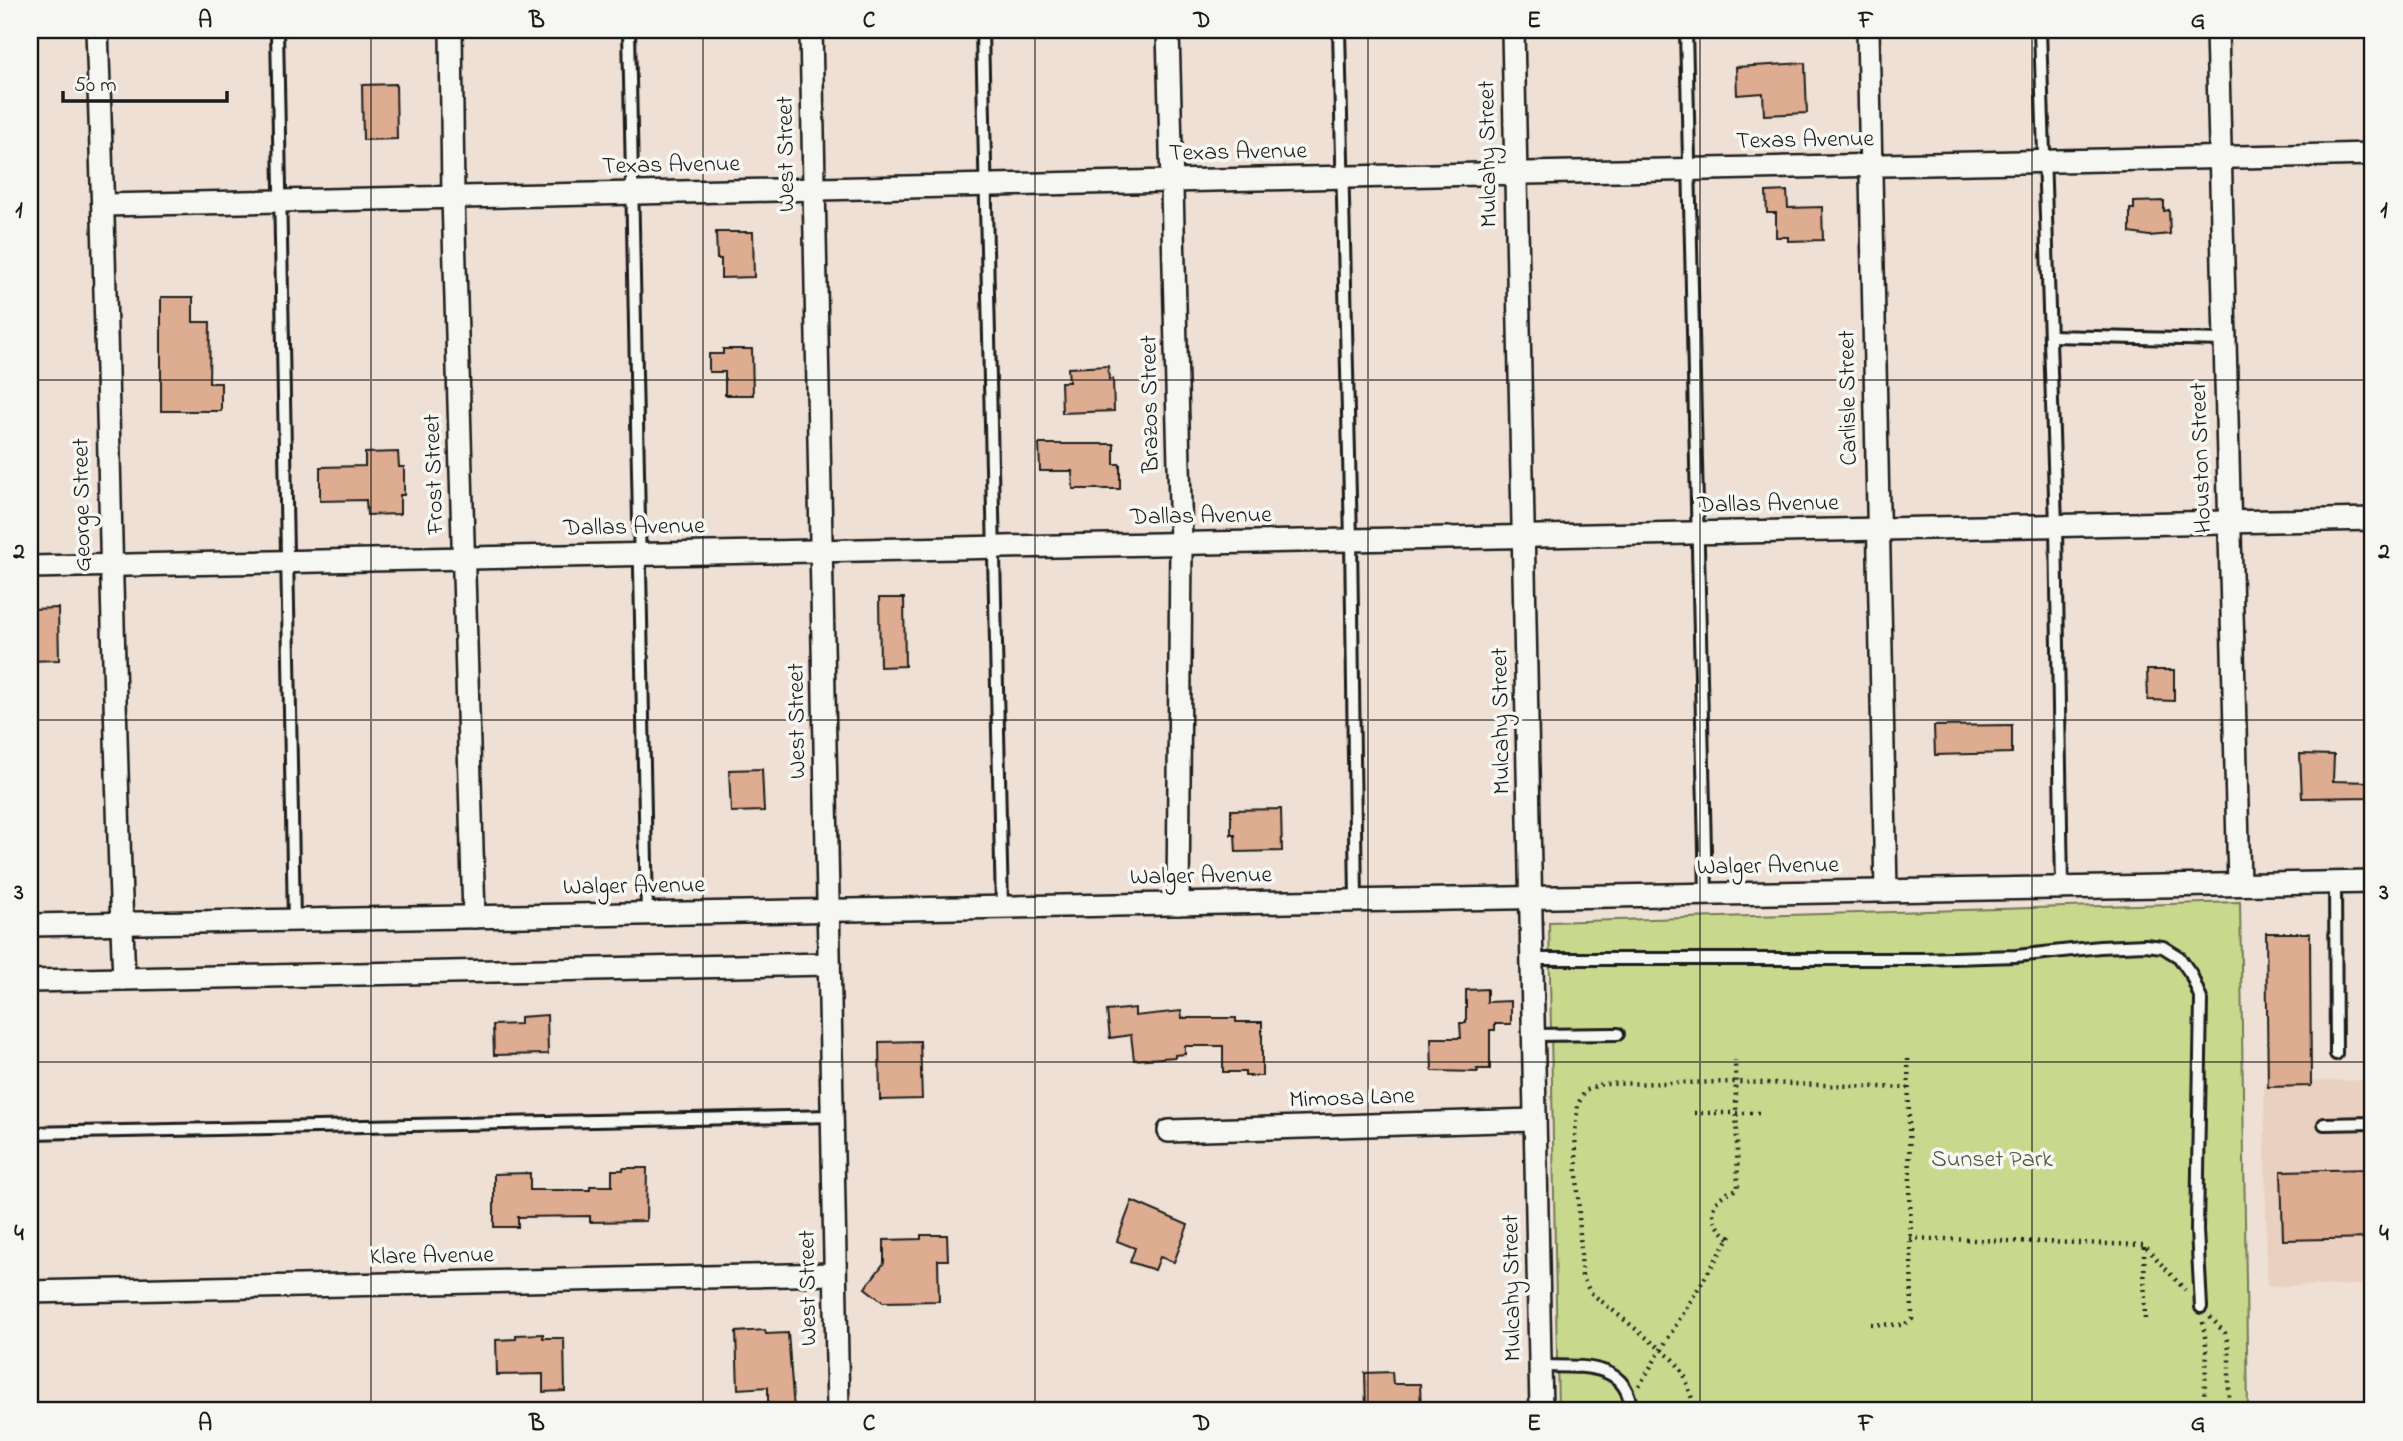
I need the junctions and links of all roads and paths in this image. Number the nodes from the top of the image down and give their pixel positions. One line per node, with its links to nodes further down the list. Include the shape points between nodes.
1 (97, 30): 27 (street, George Street)
2 (276, 30): 26 (lane)
3 (451, 30): 25 (street, Frost Street)
4 (629, 30): 24 (lane)
5 (811, 30): 23 (street, West Street)
6 (982, 30): 22 (lane)
7 (1168, 30): 21 (street, Brazos Street)
8 (1339, 30): 20 (lane)
9 (1513, 30): 19 (street, Mulcahy Street)
10 (1686, 30): 18 (lane)
11 (1868, 30): 17 (street, Carlisle Street)
12 (2040, 30): 16 (lane)
13 (2217, 30): 15 (street, Houston Street)
14 (2373, 155): 15 (street, Texas Avenue)
15 (2220, 158): 16 (street, Texas Avenue); 29 (street, Houston Street)
16 (2045, 162): 17 (street, Texas Avenue); 28 (lane)
17 (1871, 166): 18 (street, Texas Avenue); 33 (street, Carlisle Street)
18 (1690, 170): 19 (street, Texas Avenue); 34 (lane)
19 (1516, 173): 20 (street, Texas Avenue); 35 (street, Mulcahy Street)
20 (1342, 177): 21 (street, Texas Avenue); 36 (lane)
21 (1172, 181): 22 (street, Texas Avenue); 37 (street, Brazos Street)
22 (986, 185): 23 (street, Texas Avenue); 38 (lane)
23 (814, 189): 24 (street, Texas Avenue); 39 (street, West Street)
24 (632, 193): 25 (street, Texas Avenue); 40 (lane)
25 (453, 197): 26 (street, Texas Avenue); 41 (street, Frost Street)
26 (279, 201): 27 (street, Texas Avenue); 42 (lane)
27 (104, 205): 43 (street, George Street)
28 (2050, 336): 29 (lane); 32 (lane)
29 (2225, 340): 31 (street, Houston Street)
30 (2373, 519): 31 (street, Dallas Avenue)
31 (2231, 522): 32 (street, Dallas Avenue); 47 (street, Houston Street)
32 (2056, 526): 33 (street, Dallas Avenue); 48 (lane)
33 (1878, 529): 34 (street, Dallas Avenue); 49 (street, Carlisle Street)
34 (1698, 533): 35 (street, Dallas Avenue); 50 (lane)
35 (1524, 537): 36 (street, Dallas Avenue); 51 (street, Mulcahy Street)
36 (1351, 540): 37 (street, Dallas Avenue); 52 (lane)
37 (1181, 544): 38 (street, Dallas Avenue); 53 (street, Brazos Street)
38 (994, 547): 39 (street, Dallas Avenue); 54 (lane)
39 (821, 551): 40 (street, Dallas Avenue); 55 (street, West Street)
40 (639, 555): 41 (street, Dallas Avenue); 56 (lane)
41 (464, 558): 42 (street, Dallas Avenue); 57 (street, Frost Street)
42 (287, 562): 43 (street, Dallas Avenue); 58 (lane)
43 (111, 565): 44 (street, Dallas Avenue); 59 (street, George Street)
44 (30, 567)
45 (2373, 882): 46 (street, Walger Avenue)
46 (2334, 883): 47 (street, Walger Avenue); 67 (lane)
47 (2239, 884): 48 (street, Walger Avenue)
48 (2062, 888): 49 (street, Walger Avenue)
49 (1886, 891): 50 (street, Walger Avenue)
50 (1706, 894): 51 (street, Walger Avenue)
51 (1532, 897): 52 (street, Walger Avenue); 61 (street, Mulcahy Street)
52 (1356, 901): 53 (street, Walger Avenue)
53 (1178, 904): 54 (street, Walger Avenue)
54 (1002, 907): 55 (street, Walger Avenue)
55 (828, 910): 56 (street, Walger Avenue); 62 (street, West Street)
56 (646, 914): 57 (street, Walger Avenue)
57 (474, 917): 58 (street, Walger Avenue)
58 (294, 920): 59 (street, Walger Avenue)
59 (122, 923): 60 (street, Walger Avenue); 63 (street, George Street)
60 (30, 925)
61 (1532, 959): 66 (street, Mulcahy Street); 85 (lane, via 1923,959 2163,947 2179,957 2192,974 2201,999 2197,1230)
62 (829, 964): 63 (street); 75 (street, West Street)
63 (124, 979): 64 (street)
64 (30, 981)
65 (1618, 1034): 66 (lane)
66 (1534, 1035): 76 (street, Mulcahy Street)
67 (2336, 1054)
68 (1908, 1055): 71 (path)
69 (1735, 1060): 70 (path)
70 (1736, 1082): 71 (path); 73 (path); 88 (path, via 1602,1084 1585,1091 1578,1104 1575,1133 1582,1276 1590,1292)
71 (1908, 1088): 81 (path)
72 (1694, 1113): 73 (path)
73 (1737, 1113): 74 (path); 88 (path, via 1738,1189 1727,1192 1712,1214 1717,1228 1730,1236)
74 (1761, 1113)
75 (832, 1116): 80 (lane); 83 (street, West Street)
76 (1535, 1120): 79 (street, Mimosa Lane); 89 (street, Mulcahy Street)
77 (2373, 1123): 78 (lane)
78 (2324, 1124)
79 (1169, 1131)
80 (30, 1133)
81 (1910, 1238): 82 (path); 87 (path, via 1912,1319 1904,1325)
82 (2144, 1245): 85 (path); 86 (path)
83 (835, 1274): 84 (street, Klare Avenue); 91 (street, West Street)
84 (30, 1292)
85 (2201, 1307): 95 (path, via 2207,1352); 96 (path, via 2225,1333)
86 (2145, 1323)
87 (1871, 1324)
88 (1660, 1351): 90 (path); 94 (path, via 1684,1374)
89 (1541, 1366): 90 (lane, via 1594,1367 1618,1377); 92 (street, Mulcahy Street)
90 (1631, 1398): 93 (lane)
91 (838, 1411)
92 (1541, 1411)
93 (1631, 1411)
94 (1696, 1411)
95 (2203, 1411)
96 (2229, 1411)

